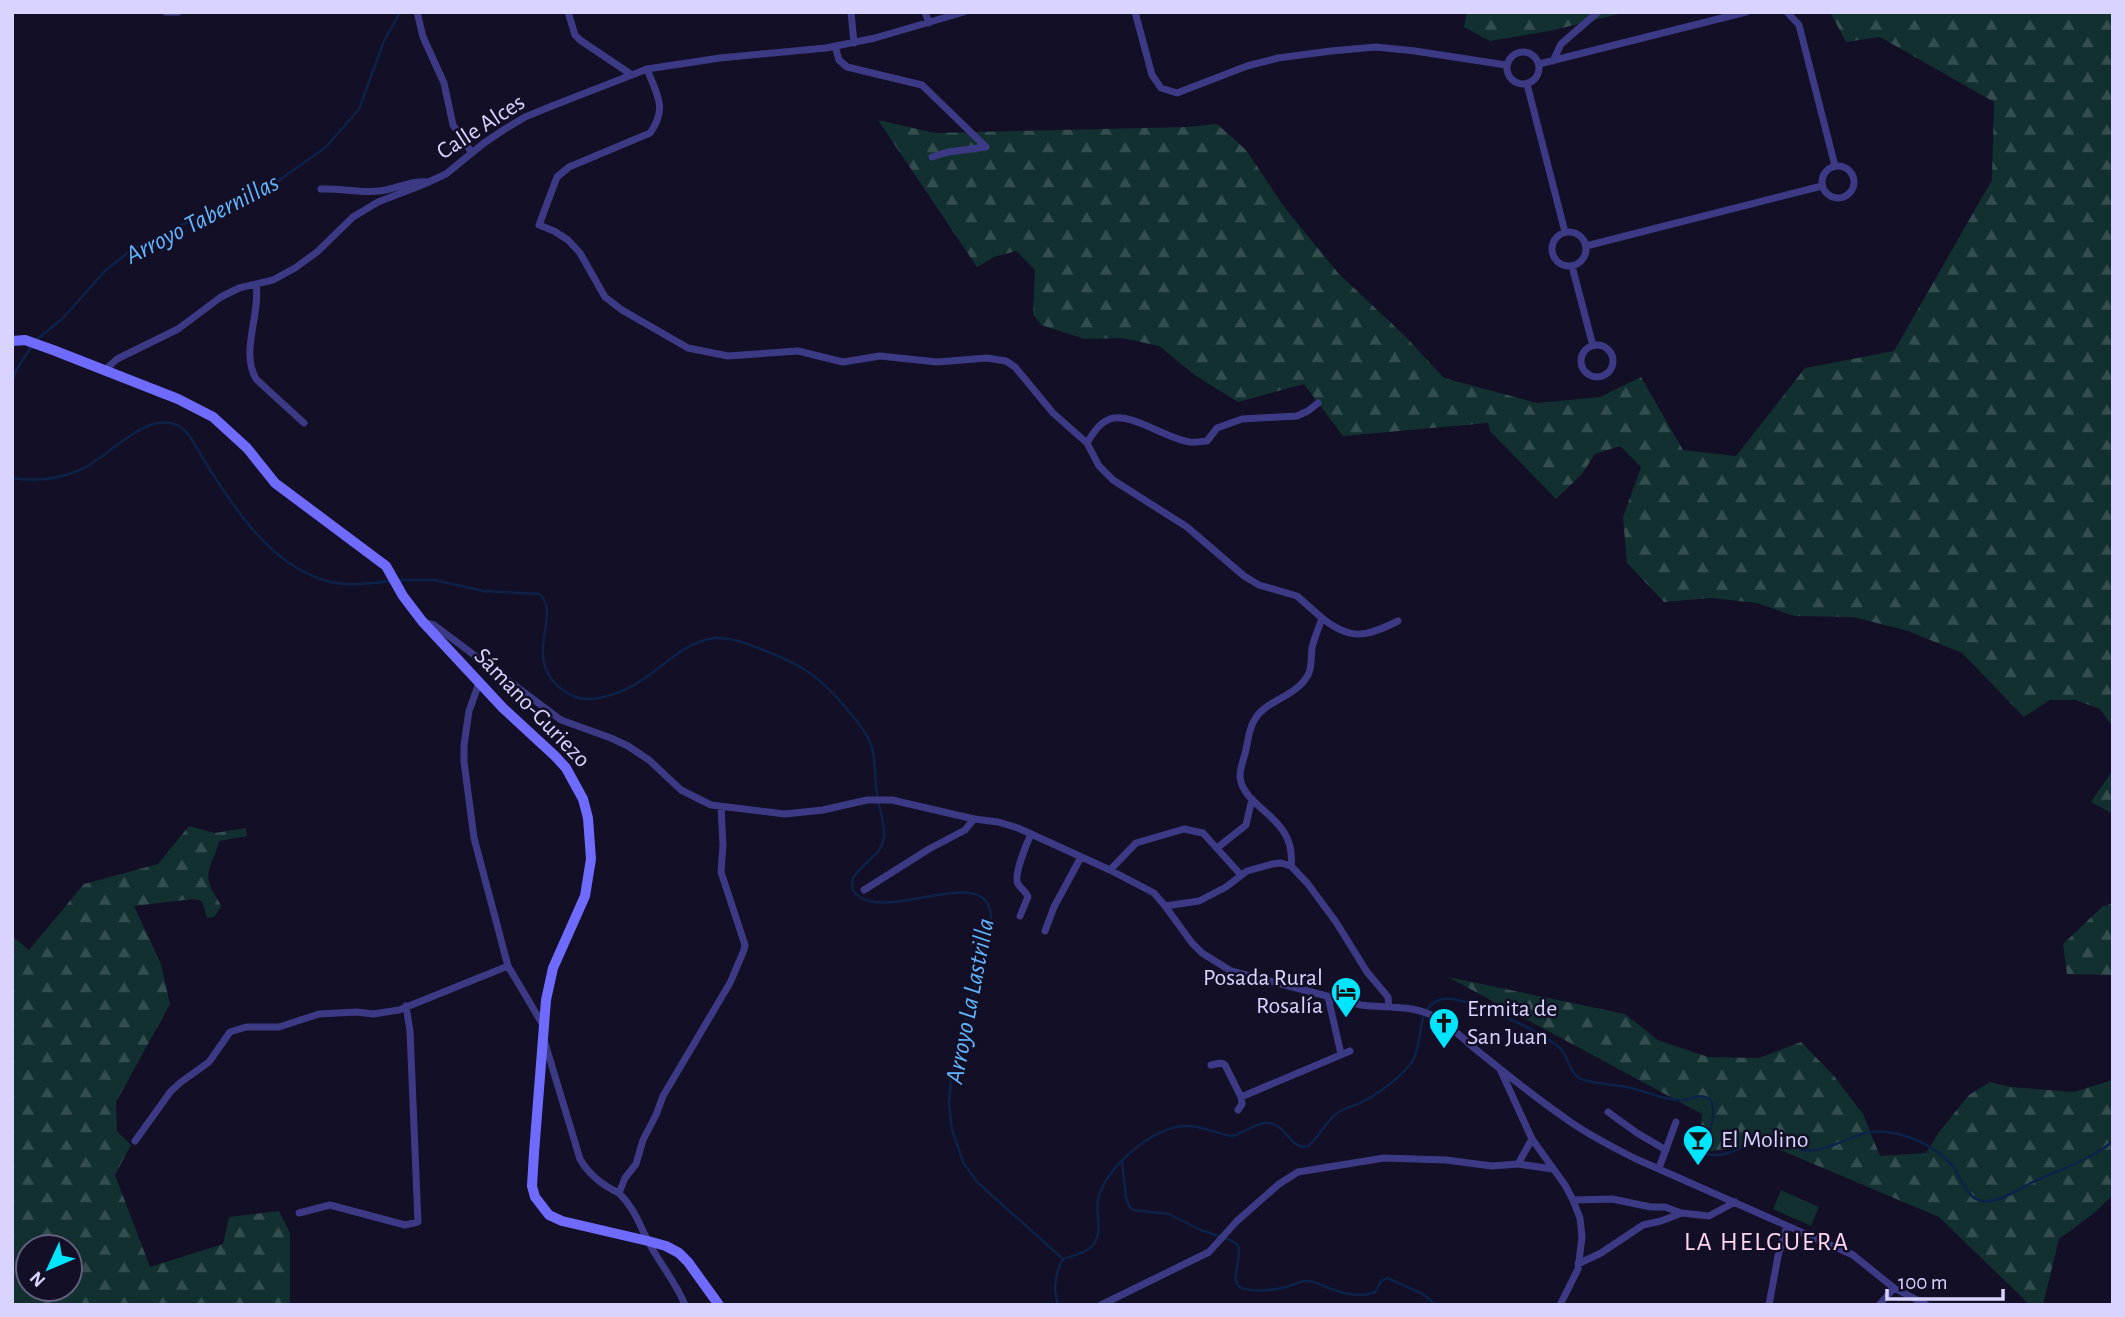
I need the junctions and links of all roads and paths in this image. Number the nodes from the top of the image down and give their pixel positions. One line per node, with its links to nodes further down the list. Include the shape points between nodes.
1 (166, 12): 2 (street)
2 (178, 12)
3 (417, 12): 21 (street, via 444,83 453,125)
4 (568, 12): 19 (street, via 580,40)
5 (851, 12): 13 (street)
6 (925, 12): 12 (street)
7 (964, 12): 12 (street, Calle Alces)
8 (1598, 12): 15 (street, via 1561,44)
9 (1746, 12): 15 (street)
10 (1787, 12): 23 (street, via 1799,25)
11 (1135, 13): 17 (street, via 1152,75 1161,88 1177,93 1278,58 1376,47)
12 (929, 23): 13 (street, Calle Alces)
13 (853, 43): 14 (street, Calle Alces)
14 (835, 46): 18 (street, Calle Alces); 22 (street, via 847,67 922,85 986,146)
15 (1553, 61): 16 (street)
16 (1539, 64): 17 (street, via 1533,55 1521,51); 20 (street, via 1538,75)
17 (1506, 65): 20 (street, via 1512,81)
18 (648, 69): 19 (street, Calle Alces); 36 (street, via 660,97 657,122 650,133 569,167 558,177 539,225 580,253 605,297 688,348 728,356 798,351 843,362 880,356 937,362 1006,361)
19 (632, 75): 21 (street, Calle Alces, via 525,117)
20 (1527, 84): 27 (street)
21 (471, 153): 24 (street, Calle Alces)
22 (932, 157)
23 (1835, 166): 25 (street, via 1824,173); 25 (street, via 1852,172 1851,191 1837,198)
24 (430, 182): 26 (street, via 416,180 377,191); 30 (street, Calle Alces, via 378,202 353,217 295,268)
25 (1822, 186): 28 (street)
26 (321, 189)
27 (1565, 232): 28 (street, via 1578,235); 29 (street, via 1554,240 1552,253 1559,264)
28 (1586, 246): 29 (street, via 1583,259)
29 (1572, 266): 32 (street)
30 (256, 284): 33 (street, Calle Alces, via 221,296 177,329 117,359); 35 (street, via 252,372)
31 (12, 341): 33 (street, Sámano-Guriezo, via 34,343)
32 (1593, 345): 32 (street, via 1583,352 1581,365 1588,375 1600,377 1610,370 1612,358 1606,348)
33 (105, 370): 38 (street, Sámano-Guriezo, via 213,417 275,483 376,557)
34 (1318, 403): 36 (street, via 1297,415 1242,419 1217,428 1207,441 1165,435 1126,417 1110,419 1097,427)
35 (304, 423)
36 (1087, 443): 37 (street, via 1113,481 1187,527 1244,576 1297,596)
37 (1322, 618): 39 (street, via 1349,634 1364,635); 41 (street, via 1312,646 1310,673 1299,687 1256,716 1249,732 1240,777)
38 (422, 621): 40 (street, Sámano-Guriezo); 42 (street, via 561,720 628,746 681,790)
39 (1398, 621)
40 (479, 684): 54 (street, via 465,729 464,762 474,838); 58 (street, Sámano-Guriezo, via 566,768 588,818 590,874 554,968)
41 (1252, 799): 45 (street, via 1246,825); 47 (street, via 1282,829 1291,846)
42 (721, 807): 43 (street, via 785,814 882,799); 74 (street, via 721,872 744,950 730,983 663,1096 636,1164)
43 (974, 819): 44 (street); 50 (street, via 965,830)
44 (1031, 834): 46 (street); 52 (street, via 1016,877 1028,897)
45 (1217, 848): 48 (street, via 1203,833 1184,829 1136,843); 49 (street)
46 (1081, 857): 48 (street); 53 (street)
47 (1291, 866): 49 (street, via 1272,864); 57 (street, via 1336,922 1388,997)
48 (1110, 870): 51 (street, via 1154,893)
49 (1241, 875): 51 (street, via 1199,901)
50 (864, 890)
51 (1165, 906): 55 (street, via 1202,953 1231,971)
52 (1020, 916)
53 (1045, 931)
54 (508, 966): 56 (street); 58 (street)
55 (1328, 996): 57 (street, via 1361,1006); 61 (street)
56 (406, 1006): 69 (street, via 386,1013 319,1014 279,1027 230,1032 208,1062 172,1091); 77 (street, via 418,1222 405,1225 330,1205)
57 (1389, 1007): 63 (street, via 1431,1015)
58 (543, 1026): 59 (street, Sámano-Guriezo)
59 (542, 1037): 74 (street, via 580,1159 597,1180); 80 (street, Sámano-Guriezo, via 535,1197 549,1215 562,1221)
60 (1350, 1051): 61 (street)
61 (1341, 1054): 64 (street)
62 (1211, 1065): 64 (street, via 1225,1065)
63 (1500, 1068): 68 (street); 72 (street, via 1566,1119)
64 (1241, 1097): 65 (street)
65 (1238, 1110)
66 (1608, 1112): 70 (street)
67 (1676, 1122): 70 (street)
68 (1532, 1139): 71 (street); 73 (street)
69 (135, 1141)
70 (1666, 1150): 72 (street)
71 (1518, 1164): 73 (street); 85 (street, via 1492,1167 1384,1158 1306,1170 1279,1184 1214,1248)
72 (1659, 1167): 76 (street)
73 (1553, 1169): 75 (street)
74 (619, 1193): 80 (street, via 635,1211)
75 (1573, 1200): 78 (street, via 1612,1199); 81 (street, via 1582,1237)
76 (1735, 1202): 78 (street, via 1709,1216); 79 (street)
77 (299, 1213)
78 (1682, 1213): 81 (street, via 1643,1225)
79 (1787, 1226): 82 (street, via 1853,1255); 87 (street)
80 (648, 1241): 83 (street); 84 (street, Sámano-Guriezo, via 666,1246 688,1262)
81 (1578, 1264): 86 (street)
82 (1894, 1288): 88 (street); 89 (street)
83 (685, 1305)
84 (719, 1305)
85 (1101, 1305)
86 (1560, 1305)
87 (1769, 1305)
88 (1879, 1305)
89 (1927, 1305)

